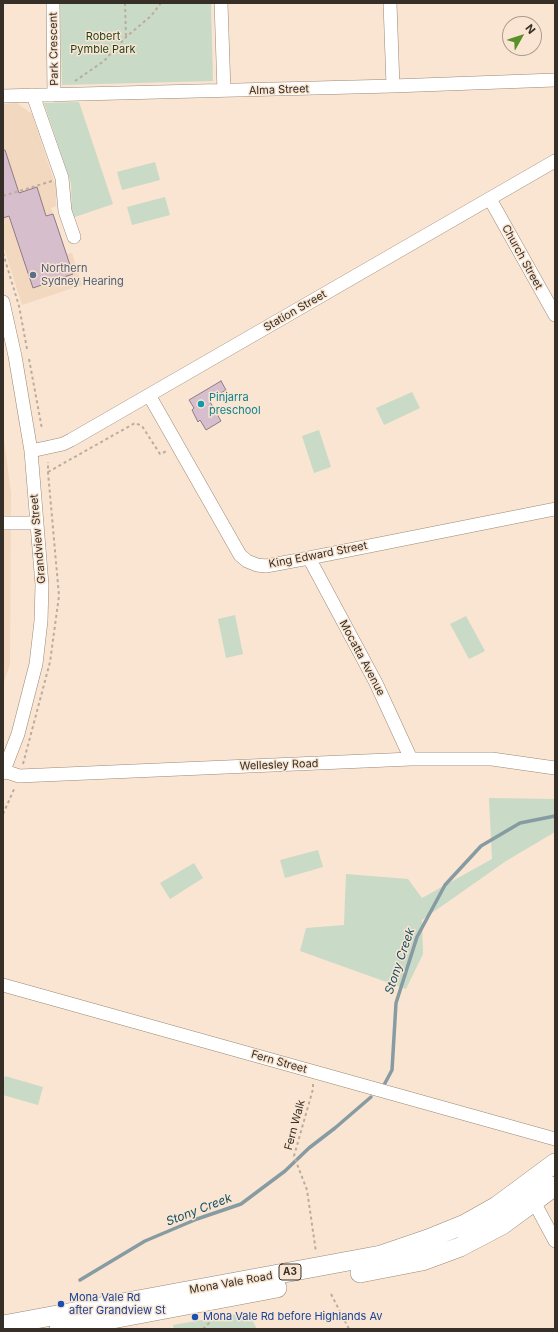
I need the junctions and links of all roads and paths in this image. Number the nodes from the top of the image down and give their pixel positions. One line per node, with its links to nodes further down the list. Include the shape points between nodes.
1 (53, 3): 12 (street, Park Crescent)
2 (125, 3): 6 (path)
3 (161, 3): 6 (path, via 151,16)
4 (221, 3): 10 (street)
5 (390, 3): 9 (street)
6 (126, 37): 8 (path, via 104,61)
7 (555, 80): 9 (street, Alma Street)
8 (73, 83)
9 (393, 86): 10 (street, Alma Street)
10 (224, 91): 12 (street, Alma Street)
11 (33, 95): 12 (street, Alma Street); 13 (street, Alma Street); 15 (street)
12 (54, 95)
13 (3, 96)
14 (555, 161): 17 (street, Station Street)
15 (62, 178): 16 (path); 18 (street, via 65,211)
16 (3, 196)
17 (490, 199): 20 (street, Church Street); 21 (street, Station Street)
18 (74, 237)
19 (3, 302): 23 (street, Grandview Street)
20 (555, 315)
21 (149, 395): 23 (street, Station Street, via 63,444); 28 (street, King Edward Street, via 240,555 247,561 261,565)
22 (170, 449): 24 (path, via 160,454 142,426 135,423)
23 (31, 451): 27 (street, Grandview Street)
24 (48, 472)
25 (555, 509): 28 (street, King Edward Street)
26 (8, 523): 27 (street)
27 (37, 523): 33 (street, Grandview Street, via 42,585 36,664 18,734)
28 (309, 558): 29 (street, Mocatta Avenue, via 376,683)
29 (411, 759): 32 (street, Wellesley Road, via 492,759); 33 (street, Wellesley Road, via 19,776)
30 (24, 760): 31 (path)
31 (22, 765)
32 (555, 768)
33 (3, 772)
34 (16, 784): 35 (path)
35 (3, 814)
36 (3, 985): 37 (street, Fern Street)
37 (313, 1071): 38 (street, Fern Street); 43 (path, Fern Walk, via 313,1088 294,1156 307,1190)
38 (555, 1139)
39 (555, 1163): 46 (highway, Mona Vale Road / A3, via 497,1206 465,1224 428,1240 381,1255)
40 (555, 1186): 41 (highway, Mona Vale Road / A3)
41 (534, 1202): 42 (street); 47 (highway, Mona Vale Road / A3, via 502,1225 478,1238 422,1261)
42 (555, 1241)
43 (317, 1253)
44 (331, 1294): 49 (path)
45 (216, 1316): 48 (path, via 216,1319)
46 (3, 1325)
47 (59, 1329)
48 (203, 1329)
49 (349, 1329)

